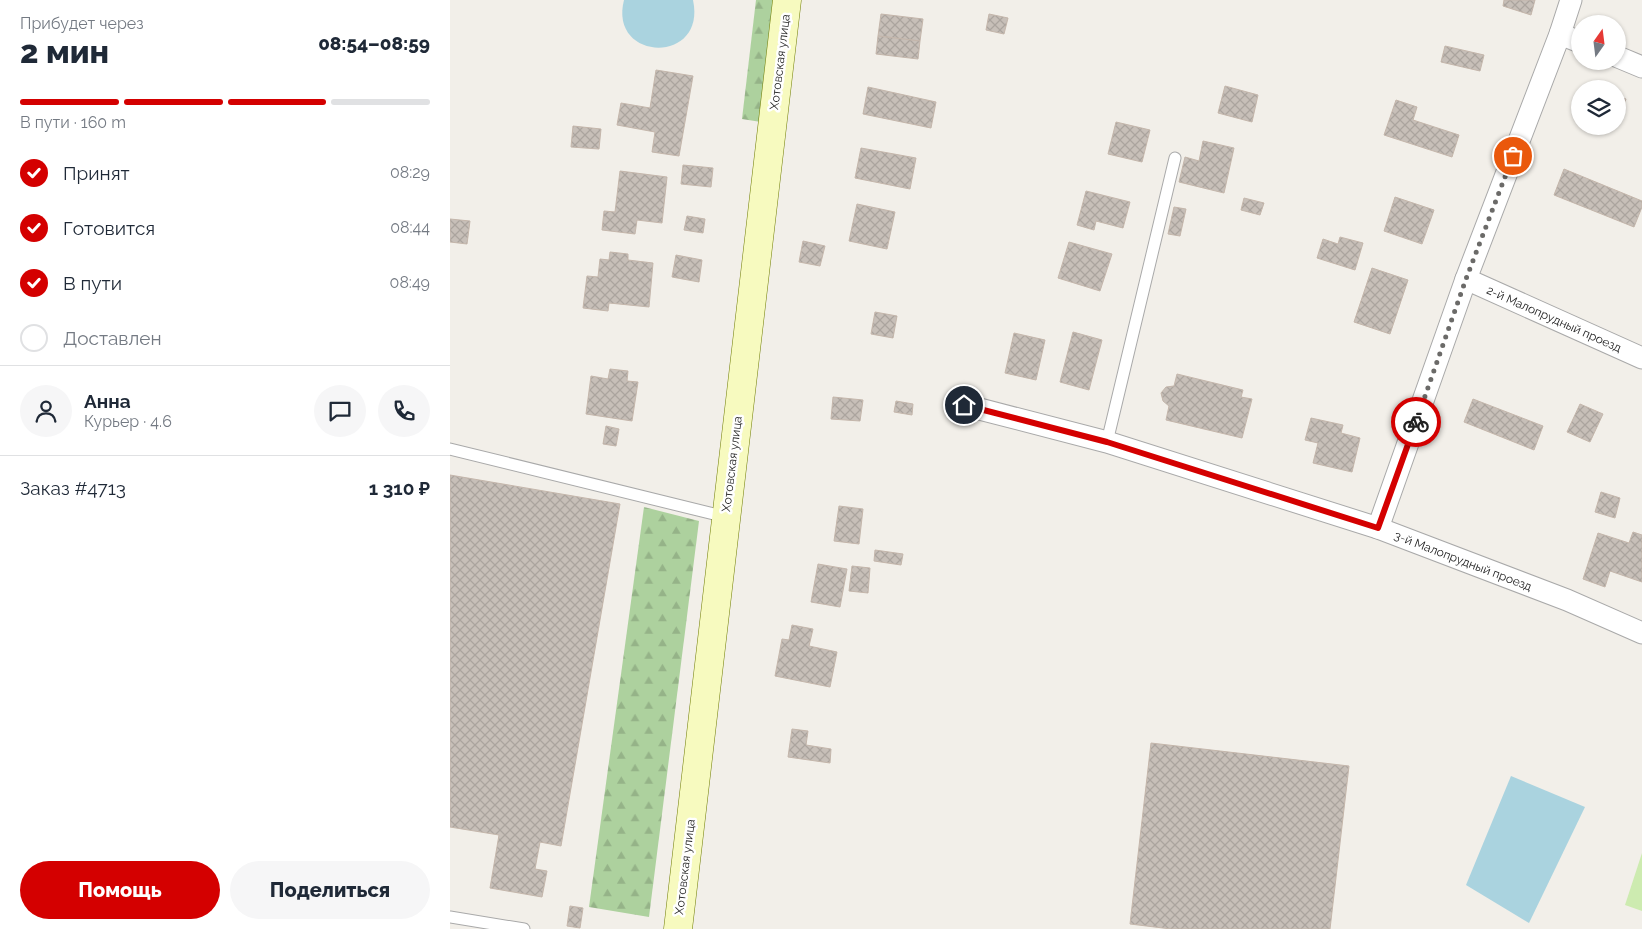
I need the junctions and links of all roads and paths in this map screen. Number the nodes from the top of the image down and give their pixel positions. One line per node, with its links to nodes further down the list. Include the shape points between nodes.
1 (787, 0): 13 (street, Хотовская улица)
2 (1571, 0): 3 (street)
3 (1560, 34): 4 (street); 8 (street)
4 (1571, 38)
5 (1626, 60): 6 (street)
6 (1642, 66)
7 (1175, 158): 11 (lane)
8 (1466, 279): 9 (street, 2-й Малопрудный проезд); 14 (street)
9 (1642, 358)
10 (964, 405): 11 (street, 3-й Малопрудный проезд)
11 (1107, 442): 14 (street, 3-й Малопрудный проезд)
12 (450, 449): 13 (lane)
13 (726, 517): 18 (street, Хотовская улица)
14 (1378, 528): 15 (street, 3-й Малопрудный проезд, via 1567,600)
15 (1642, 633)
16 (450, 917): 17 (lane)
17 (524, 929)
18 (678, 929)

